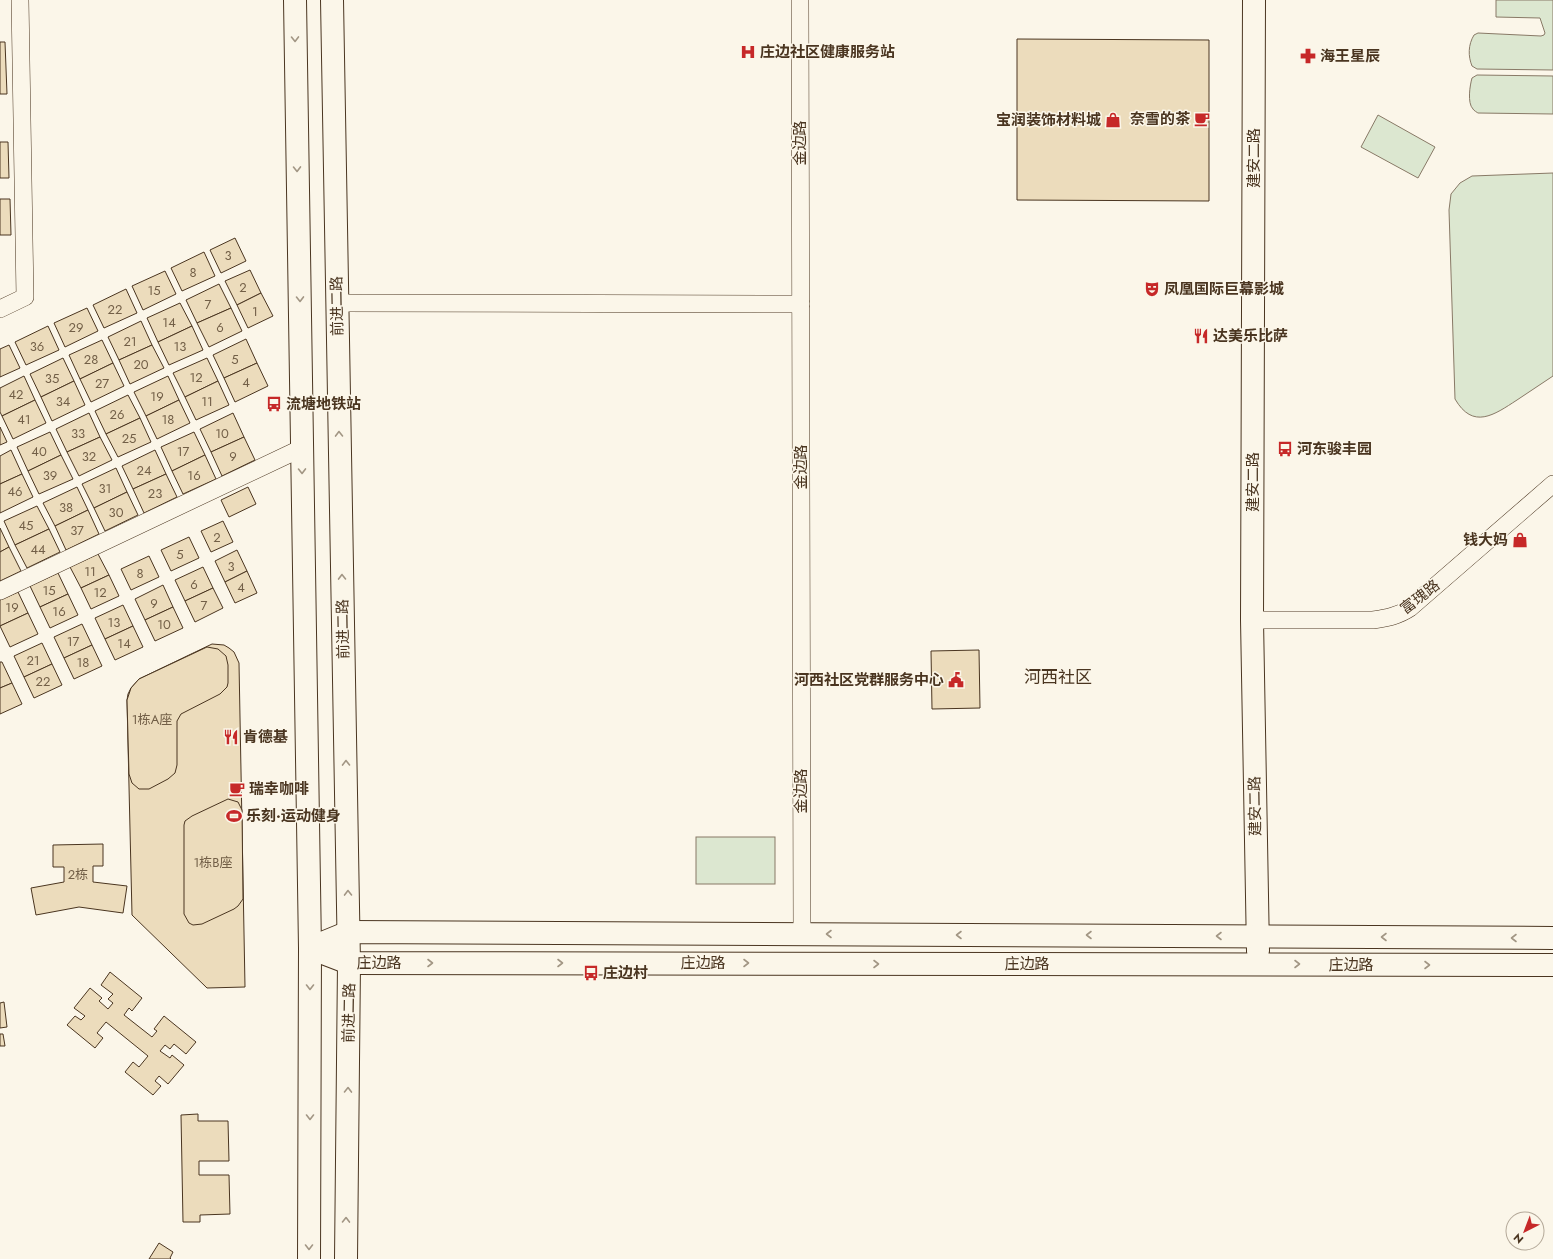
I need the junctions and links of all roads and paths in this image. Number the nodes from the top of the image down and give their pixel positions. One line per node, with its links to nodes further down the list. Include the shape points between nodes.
1 (20, 0): 8 (street, via 25,297)
2 (295, 0): 9 (main road, one-way to 9)
3 (332, 0): 6 (main road, 前进二路)
4 (800, 0): 7 (street, 金边路)
5 (1254, 0): 12 (main road, 建安二路)
6 (337, 303): 7 (street); 13 (main road, 前进二路, one-way to 6)
7 (801, 304): 14 (street, 金边路)
8 (0, 309)
9 (302, 448): 11 (street); 17 (main road, one-way to 17)
10 (1553, 484): 12 (street, 富瑰路, via 1400,614 1373,620)
11 (0, 590)
12 (1252, 620): 15 (main road, 建安二路)
13 (349, 932): 14 (main road, 庄边路); 17 (main road, 庄边路); 18 (main road, 前进二路)
14 (802, 934): 15 (main road, 庄边路, one-way to 14)
15 (1258, 936): 16 (main road, 庄边路, one-way to 15); 19 (main road, 建安二路)
16 (1553, 938)
17 (310, 948): 18 (main road, 庄边路); 21 (main road, one-way to 21)
18 (349, 963): 19 (main road, 庄边路, one-way to 19); 22 (main road, 前进二路, one-way to 18)
19 (1258, 964): 20 (main road, 庄边路, one-way to 20)
20 (1553, 965)
21 (309, 1259)
22 (346, 1259)

